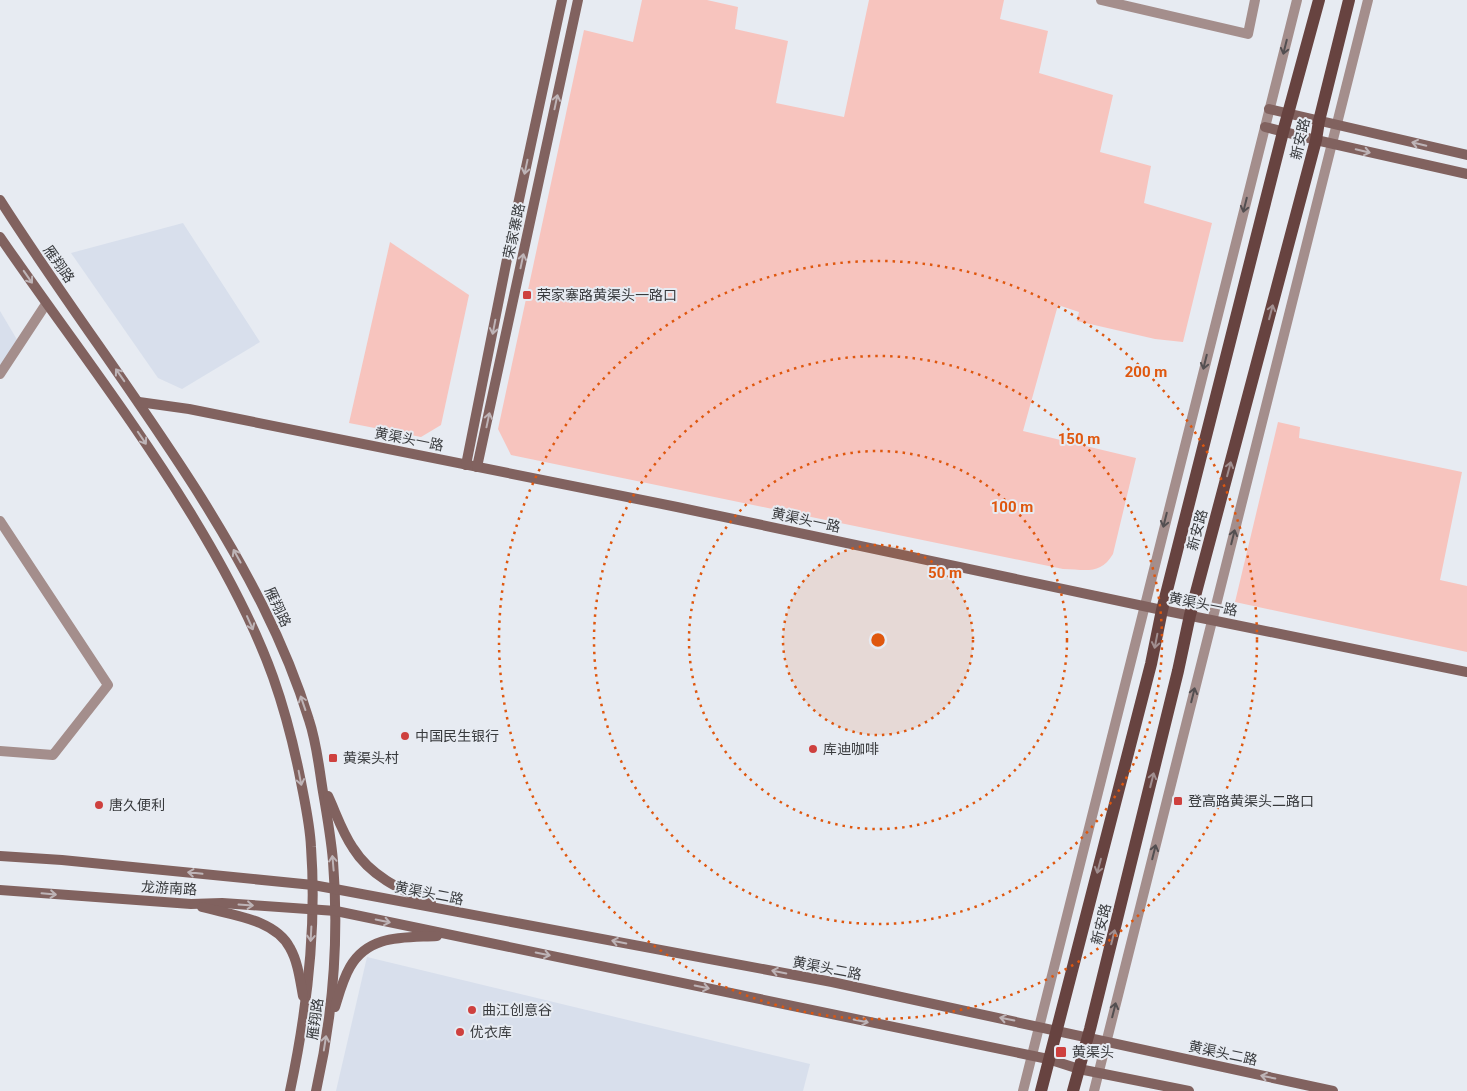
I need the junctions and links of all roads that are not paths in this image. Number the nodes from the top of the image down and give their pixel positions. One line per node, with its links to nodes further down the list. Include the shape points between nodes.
1 (562, 0): 24 (main road, 荣家寨路, one-way to 24)
2 (578, 0): 25 (main road, 荣家寨路, one-way to 2)
3 (1100, 0): 4 (street, via 1248,34)
4 (1255, 0)
5 (1297, 0): 9 (street, one-way to 9)
6 (1319, 0): 10 (main road, 新安路)
7 (1349, 0): 11 (main road, 新安路)
8 (1368, 0): 12 (street)
9 (1269, 109): 10 (main road); 13 (street)
10 (1289, 114): 11 (main road); 14 (main road, 新安路)
11 (1319, 121): 12 (main road); 15 (main road, 新安路)
12 (1337, 125): 16 (street); 17 (main road, one-way to 12)
13 (1265, 127): 14 (main road); 27 (street, one-way to 27)
14 (1282, 132): 15 (main road); 28 (main road, 新安路)
15 (1316, 140): 16 (main road); 29 (main road, 新安路, one-way to 15)
16 (1332, 144): 18 (main road, one-way to 18); 30 (street, one-way to 16)
17 (1467, 154)
18 (1467, 174)
19 (0, 200): 23 (main road, 雁翔路, one-way to 19)
20 (0, 237): 21 (main road, 雁翔路, one-way to 21)
21 (46, 304): 22 (street); 35 (main road, 雁翔路, one-way to 35, via 162,468 209,543 246,613 273,675 295,749 310,836)
22 (0, 374)
23 (139, 402): 24 (main road, 黄渠头一路, via 189,409); 33 (main road, 雁翔路, one-way to 23, via 309,719 265,611 235,552)
24 (466, 465): 25 (main road, 黄渠头一路)
25 (477, 467): 27 (main road, 黄渠头一路)
26 (0, 521): 32 (street, via 108,685 53,755)
27 (1144, 606): 28 (main road, 黄渠头一路); 45 (street)
28 (1162, 610): 29 (main road, 黄渠头一路); 46 (main road, 新安路, one-way to 46, via 1151,664)
29 (1190, 615): 30 (main road, 黄渠头一路); 47 (main road, 新安路, one-way to 29)
30 (1212, 620): 31 (main road, 黄渠头一路); 48 (street, one-way to 30)
31 (1467, 672)
32 (0, 751)
33 (321, 779): 36 (main road, 雁翔路, one-way to 33); 40 (main road, via 359,857 391,884)
34 (0, 856): 35 (main road, 龙游南路, one-way to 34)
35 (313, 885): 36 (main road, 黄渠头二路); 39 (main road, 雁翔路)
36 (335, 889): 40 (main road, 黄渠头二路); 41 (main road, 雁翔路)
37 (0, 890): 38 (main road, 龙游南路, one-way to 38)
38 (191, 904): 39 (main road, 龙游南路, one-way to 39, via 222,903); 43 (main road, via 260,922 285,939 294,956)
39 (312, 910): 41 (main road, 龙游南路); 43 (main road, 雁翔路, one-way to 43)
40 (446, 910): 45 (main road, 黄渠头二路, one-way to 40, via 832,982)
41 (336, 911): 42 (main road, one-way to 42); 44 (main road, 雁翔路)
42 (450, 935): 44 (main road, via 387,939 372,946 349,968); 49 (main road, one-way to 49)
43 (305, 1005): 53 (main road, 雁翔路)
44 (328, 1025): 54 (main road, 雁翔路, one-way to 44)
45 (1038, 1026): 46 (main road, 黄渠头二路); 49 (street)
46 (1056, 1030): 47 (main road, 黄渠头二路); 50 (main road, 新安路)
47 (1088, 1038): 48 (main road, 黄渠头二路); 51 (main road, 新安路)
48 (1106, 1041): 52 (street); 60 (main road, 黄渠头二路, one-way to 48)
49 (1031, 1056): 50 (main road); 55 (street)
50 (1048, 1059): 51 (main road); 56 (main road, 新安路)
51 (1079, 1069): 52 (main road); 57 (main road, 新安路)
52 (1098, 1073): 58 (street); 59 (main road)
53 (290, 1091)
54 (316, 1091)
55 (1022, 1091)
56 (1040, 1091)
57 (1074, 1091)
58 (1094, 1091)
59 (1189, 1091)
60 (1333, 1091)

